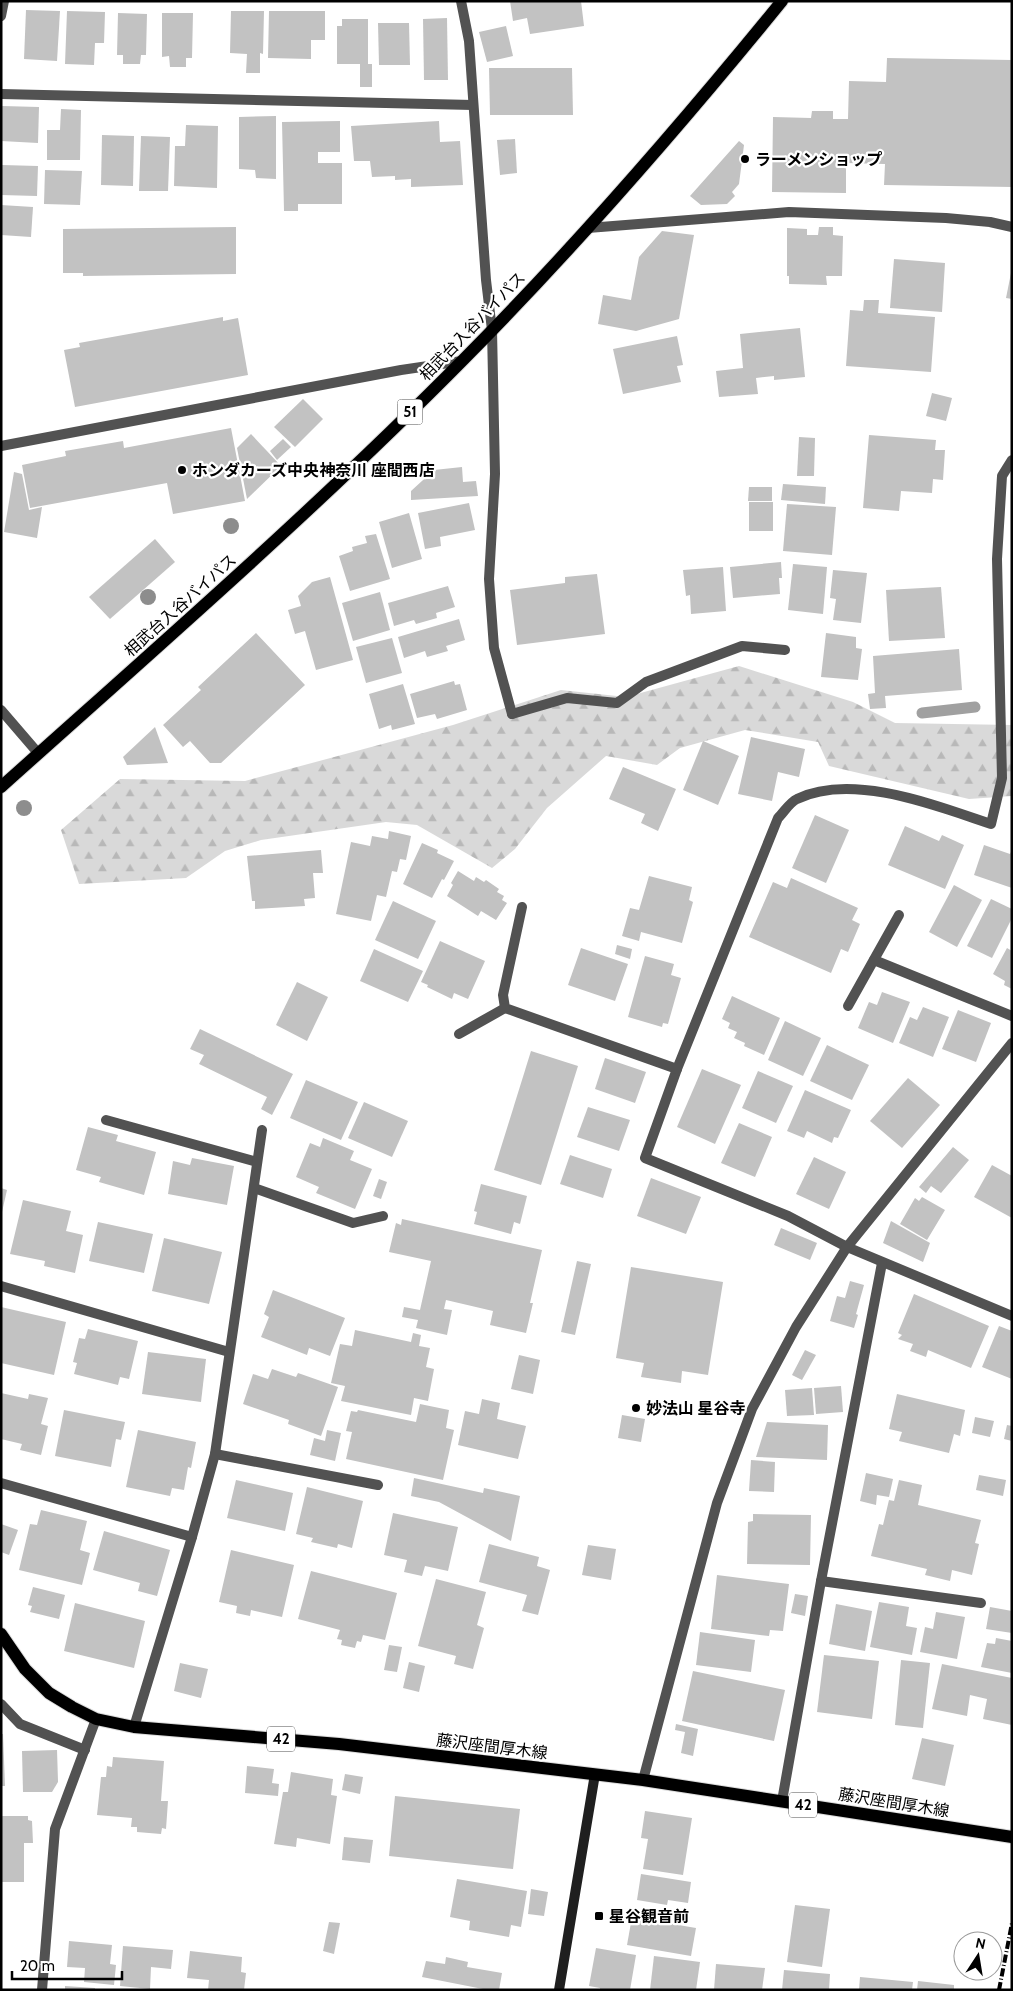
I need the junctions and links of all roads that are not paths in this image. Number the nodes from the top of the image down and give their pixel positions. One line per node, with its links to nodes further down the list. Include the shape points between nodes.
1 (4, 1): 4 (street)
2 (461, 1): 6 (street, via 469,41)
3 (782, 1): 8 (main road, 相武台入谷バイパス / 51, via 693,110)
4 (1, 16)
5 (1, 94): 6 (street)
6 (473, 105): 9 (street)
7 (1012, 227): 8 (street, via 946,218 789,212)
8 (588, 228): 9 (main road, 相武台入谷バイパス / 51)
9 (492, 330): 10 (main road, 相武台入谷バイパス / 51); 13 (street, via 495,474 489,579 494,648 512,714 567,698 617,703 646,682 742,646)
10 (462, 361): 11 (street); 15 (main road, 相武台入谷バイパス / 51, via 269,547)
11 (1, 446)
12 (1012, 460): 25 (street, via 1002,476 997,559 1002,778 991,824 930,803 858,788 821,790 795,800 778,818)
13 (785, 650)
14 (1, 710): 15 (street)
15 (38, 753): 16 (main road, 相武台入谷バイパス / 51)
16 (1, 787)
17 (522, 907): 21 (street, via 503,995)
18 (899, 915): 19 (street)
19 (874, 960): 20 (street); 22 (street)
20 (848, 1006)
21 (505, 1008): 23 (street); 25 (street)
22 (1012, 1016)
23 (459, 1034)
24 (1012, 1043): 31 (street)
25 (677, 1068): 31 (street, via 644,1158 788,1216)
26 (106, 1120): 28 (street)
27 (262, 1130): 28 (street)
28 (258, 1162): 29 (street)
29 (254, 1188): 30 (street, via 353,1223); 35 (street)
30 (383, 1216)
31 (847, 1247): 32 (street); 48 (street, via 796,1327 752,1409 716,1502)
32 (882, 1263): 34 (street); 40 (street)
33 (1, 1286): 35 (street)
34 (1012, 1316)
35 (229, 1352): 36 (street)
36 (215, 1454): 38 (street); 39 (street)
37 (1, 1483): 39 (street)
38 (378, 1485)
39 (192, 1537): 45 (street)
40 (821, 1581): 41 (street); 49 (street)
41 (982, 1603)
42 (1, 1634): 44 (main road, 藤沢座間厚木線 / 42, via 25,1669 49,1693)
43 (1, 1704): 46 (street, via 20,1724)
44 (96, 1719): 45 (main road, 藤沢座間厚木線 / 42); 46 (street)
45 (134, 1728): 47 (main road, 藤沢座間厚木線 / 42, via 339,1744)
46 (85, 1750): 51 (street, via 55,1829)
47 (595, 1774): 48 (main road, 藤沢座間厚木線 / 42); 52 (main road)
48 (643, 1780): 49 (main road, 藤沢座間厚木線 / 42)
49 (782, 1801): 50 (main road, 藤沢座間厚木線 / 42)
50 (1012, 1837)
51 (42, 1990)
52 (559, 1990)

